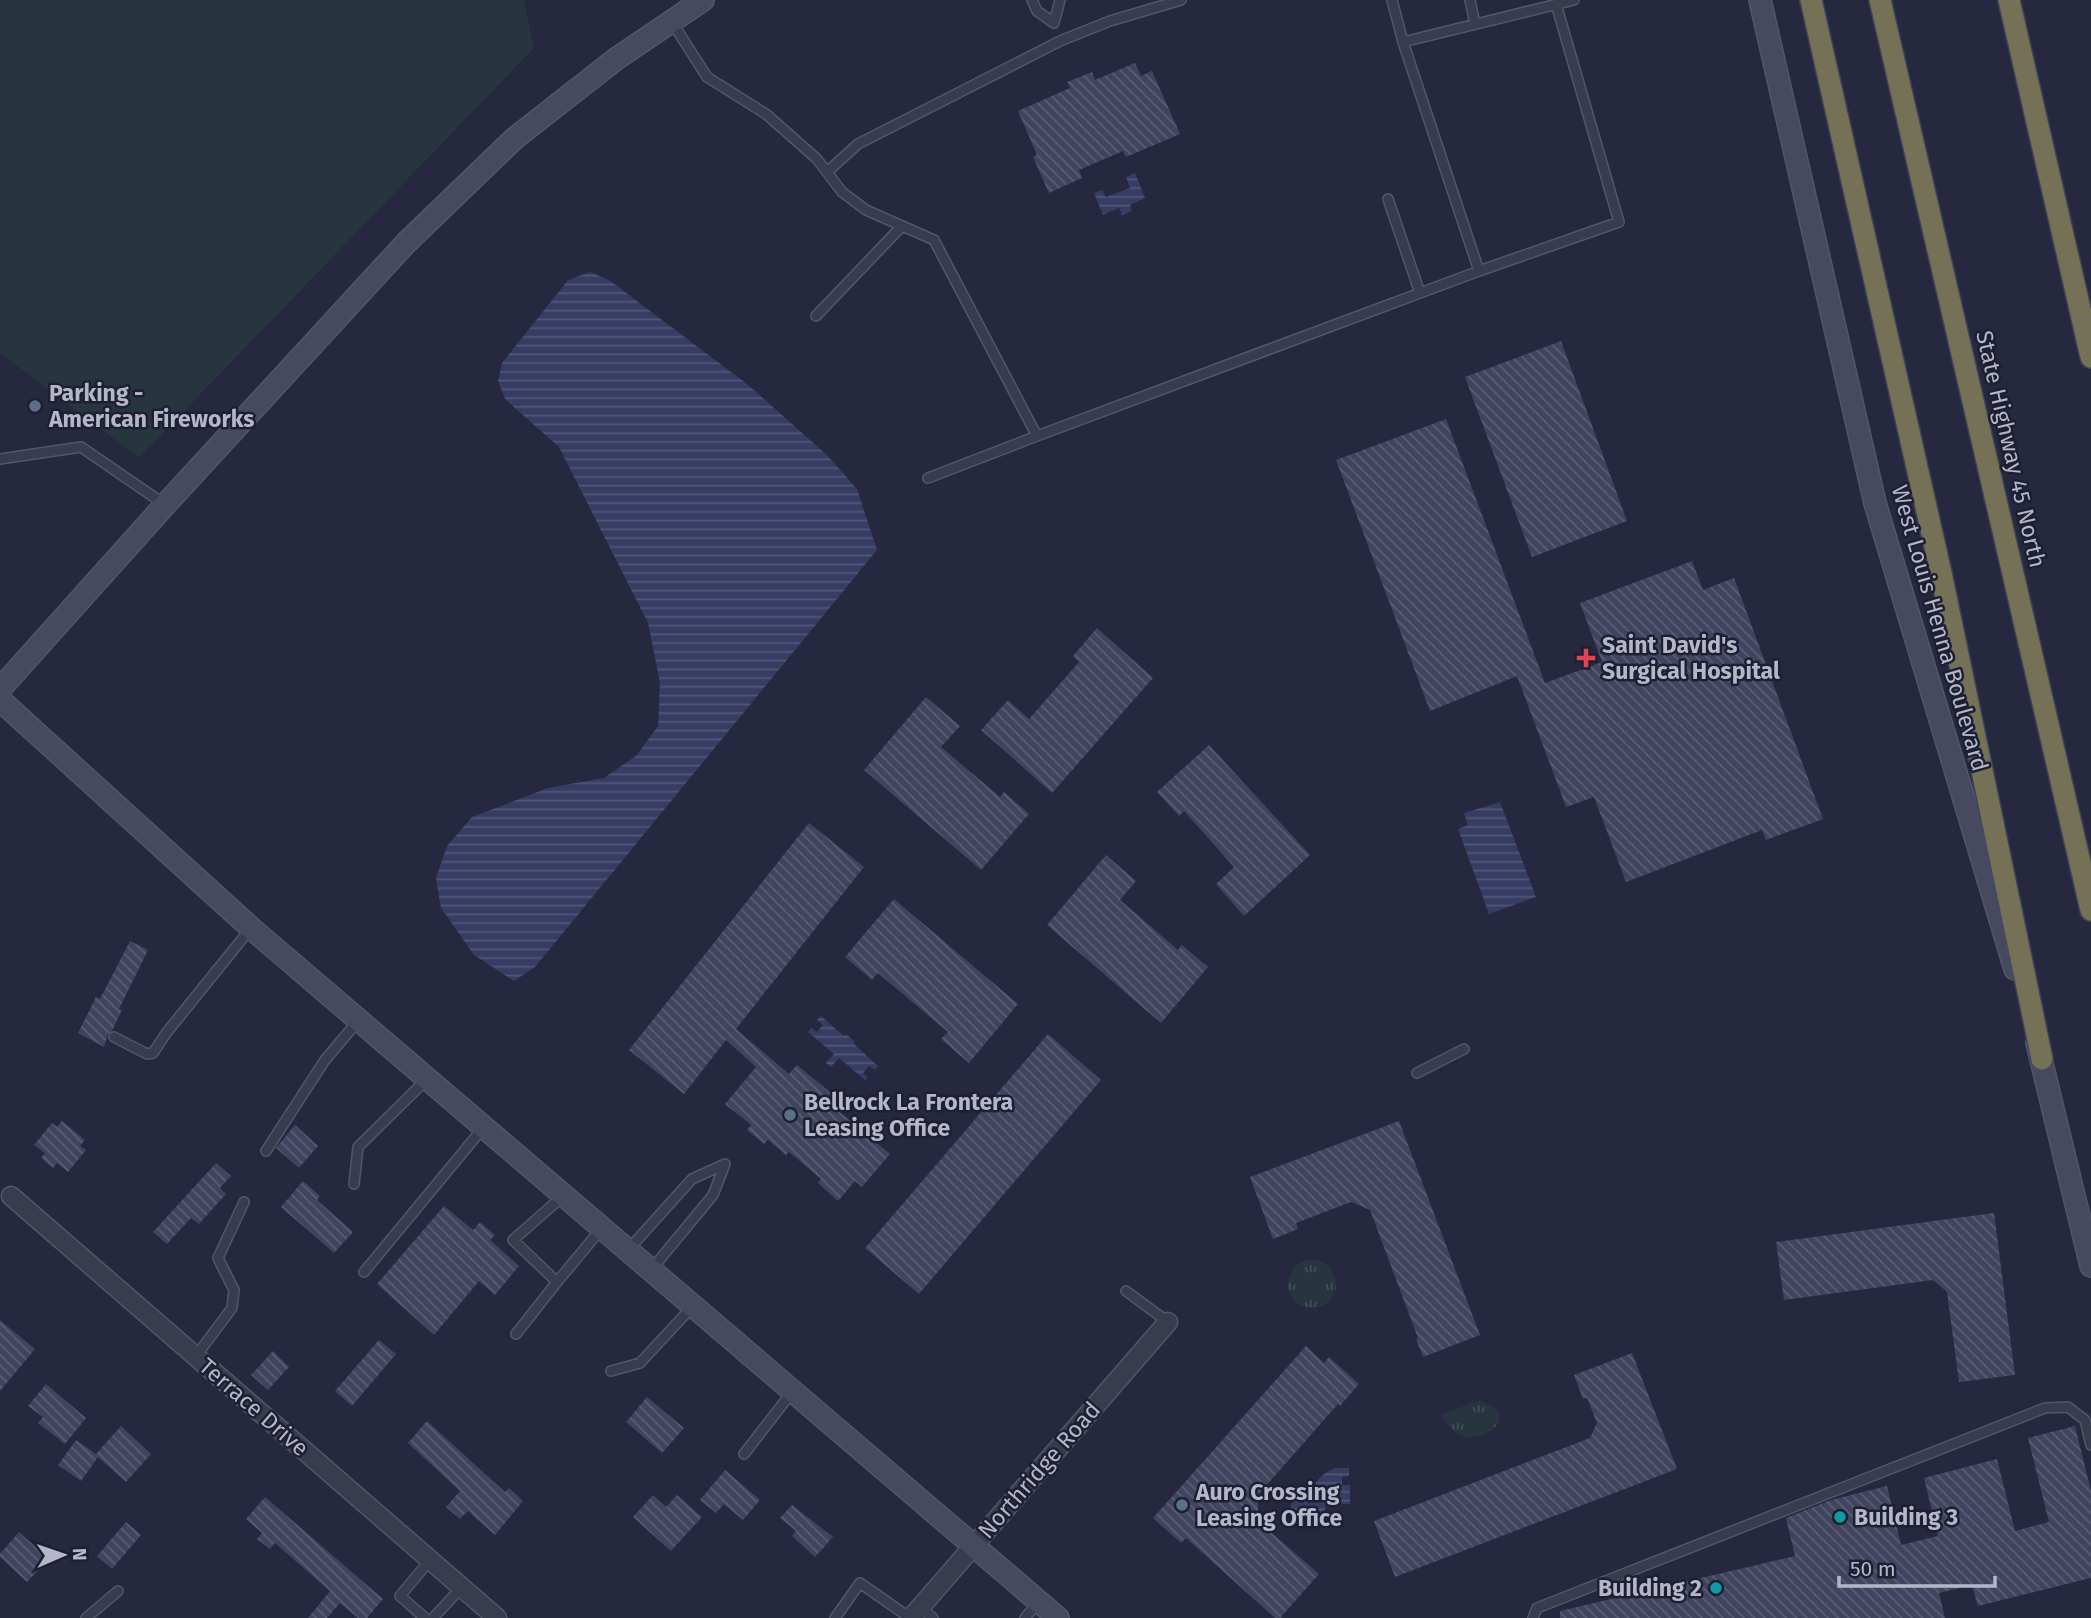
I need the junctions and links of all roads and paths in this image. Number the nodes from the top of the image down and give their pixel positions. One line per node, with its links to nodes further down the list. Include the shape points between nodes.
1 (704, 0): 13 (main road)
2 (1032, 0): 14 (lane, via 1037,11)
3 (1060, 0): 14 (lane)
4 (1181, 0): 16 (lane)
5 (1392, 0): 17 (lane)
6 (1470, 0): 15 (lane)
7 (1574, 0): 11 (lane)
8 (1760, 0): 36 (main road, West Louis Henna Boulevard, via 1875,503)
9 (1811, 0): 36 (highway, via 1941,573)
10 (2009, 0): 24 (highway)
11 (1556, 5): 15 (lane); 21 (lane, via 1619,222)
12 (1882, 10): 31 (highway, State Highway 45 North)
13 (672, 22): 18 (lane, via 708,77 766,114); 28 (main road, via 616,59 505,148 406,243)
14 (1054, 23): 16 (lane)
15 (1475, 24): 17 (lane)
16 (1060, 41): 18 (lane, via 858,144)
17 (1403, 42): 21 (lane)
18 (827, 172): 20 (lane, via 866,210)
19 (1388, 199): 22 (lane)
20 (902, 226): 23 (lane); 25 (lane, via 934,240)
21 (1479, 271): 22 (lane)
22 (1420, 293): 25 (lane)
23 (816, 316)
24 (2091, 357)
25 (1037, 436): 27 (lane)
26 (0, 459): 28 (lane, via 81,447)
27 (928, 478)
28 (166, 505): 29 (main road)
29 (0, 689)
30 (0, 700): 32 (main road)
31 (2091, 910)
32 (251, 928): 33 (main road); 34 (lane, via 153,1054)
33 (359, 1019): 38 (main road); 40 (lane, via 325,1060)
34 (114, 1037)
35 (1464, 1049): 37 (lane)
36 (2042, 1059): 47 (main road, West Louis Henna Boulevard)
37 (1417, 1073)
38 (428, 1078): 39 (main road); 41 (lane, via 358,1147)
39 (484, 1127): 42 (main road); 49 (lane)
40 (266, 1151)
41 (354, 1184)
42 (564, 1195): 45 (main road); 50 (lane, via 513,1240)
43 (11, 1196): 55 (street, Terrace Drive)
44 (244, 1202): 55 (lane, via 218,1258 234,1290 232,1308)
45 (602, 1228): 46 (main road); 50 (lane)
46 (628, 1250): 48 (main road); 48 (lane, via 692,1179 725,1164 713,1195)
47 (2091, 1266)
48 (651, 1270): 52 (main road)
49 (364, 1272)
50 (557, 1282): 54 (lane)
51 (1126, 1290): 53 (lane)
52 (693, 1306): 56 (lane, via 640,1363); 57 (main road)
53 (1168, 1322): 60 (street, Northridge Road)
54 (516, 1334)
55 (195, 1356): 61 (street, Terrace Drive)
56 (611, 1371)
57 (793, 1391): 59 (lane); 60 (main road)
58 (2091, 1445): 73 (lane, via 2085,1420 2068,1407 2045,1408 1537,1608)
59 (744, 1454)
60 (973, 1546): 64 (main road); 65 (street, Northridge Road)
61 (430, 1560): 62 (street, Terrace Drive); 67 (lane, via 400,1595)
62 (462, 1587): 68 (lane); 69 (street, Terrace Drive)
63 (118, 1591): 66 (lane)
64 (1038, 1602): 71 (lane); 72 (main road)
65 (919, 1615): 70 (lane, via 860,1583)
66 (86, 1618)
67 (425, 1618)
68 (433, 1618)
69 (497, 1618)
70 (835, 1618)
71 (1024, 1618)
72 (1058, 1618)
73 (1533, 1618)

